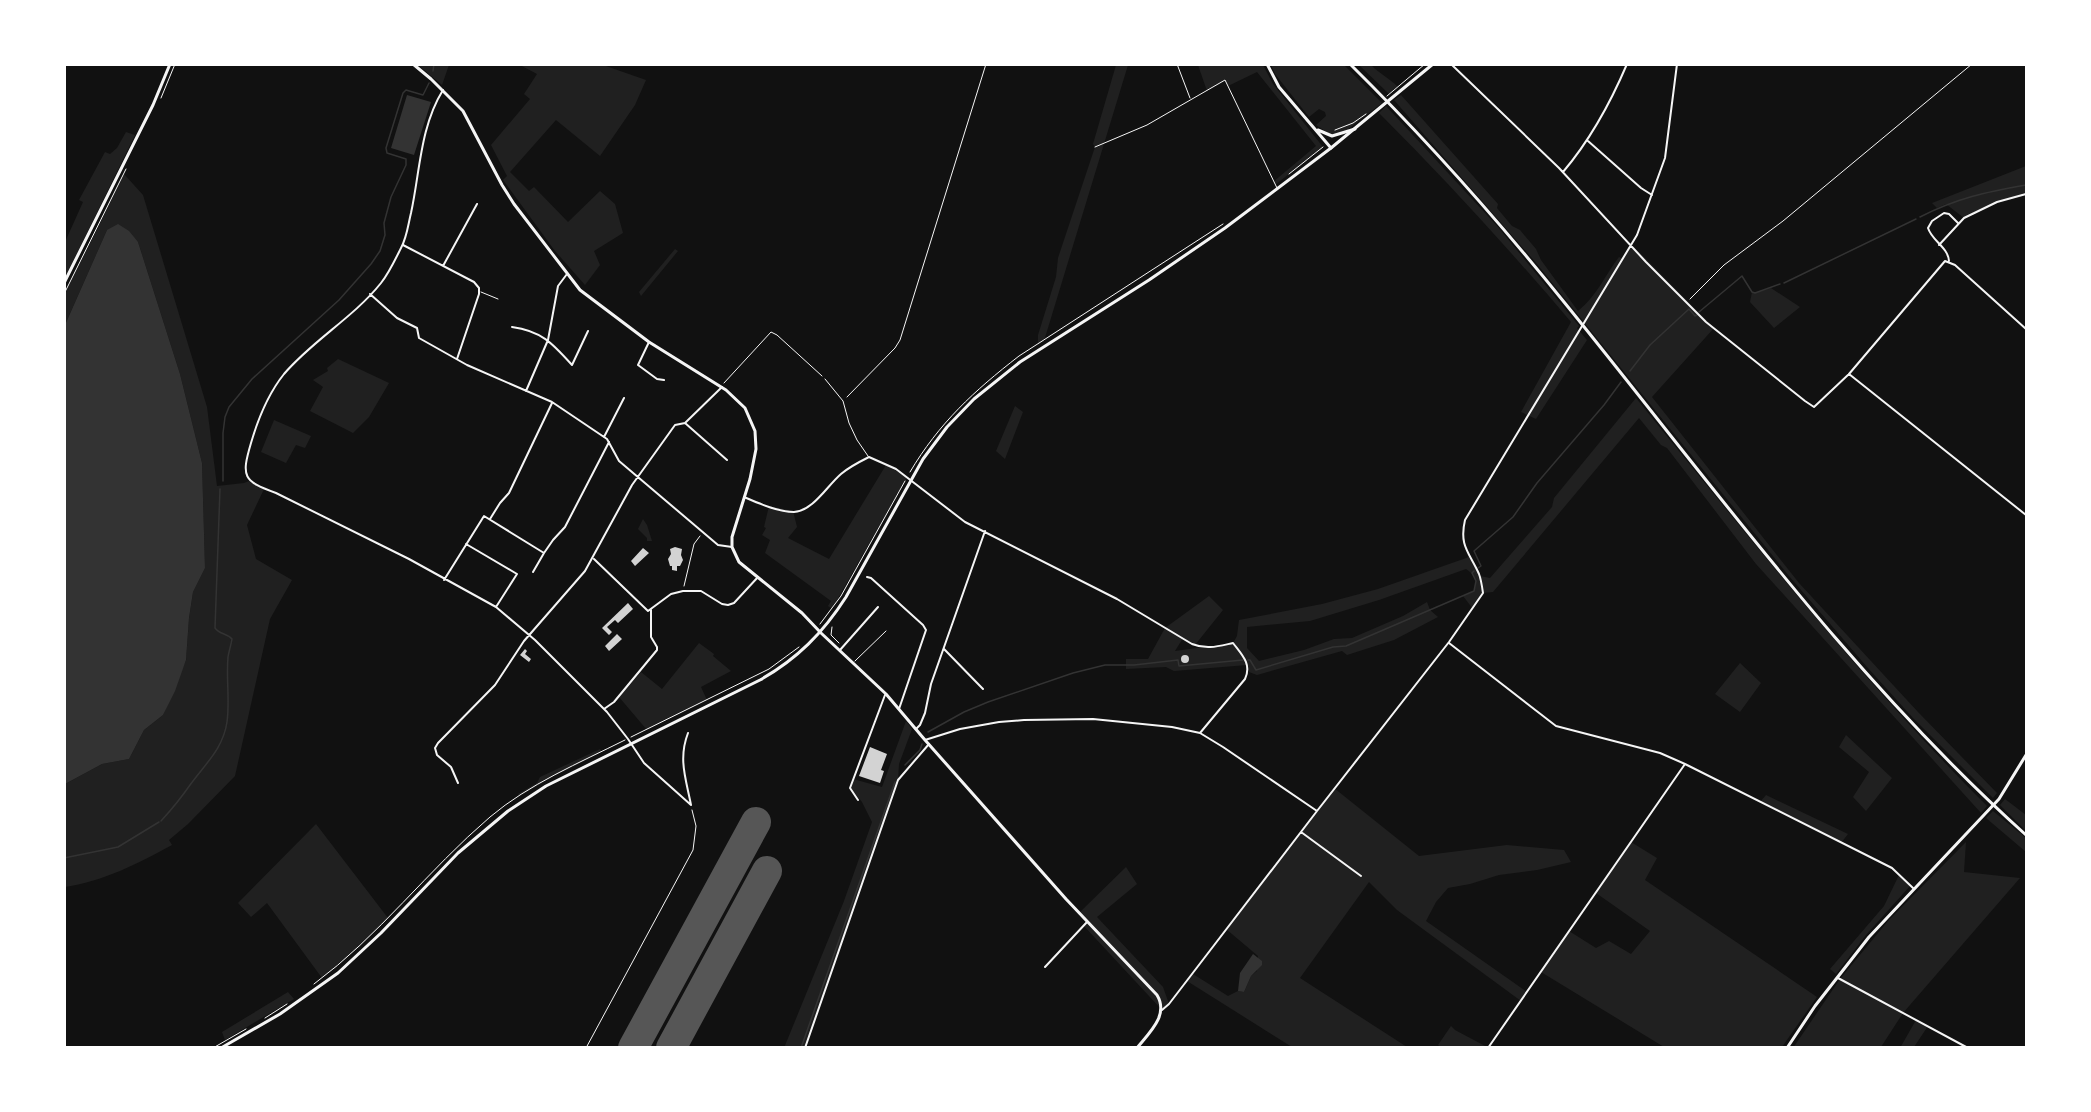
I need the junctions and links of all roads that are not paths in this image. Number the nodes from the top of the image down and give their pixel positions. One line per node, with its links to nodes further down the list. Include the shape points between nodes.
1 (170, 64): 29 (main road)
2 (413, 64): 10 (main road)
3 (1177, 64): 11 (lane)
4 (1267, 64): 12 (main road, via 1279,87)
5 (1350, 64): 91 (main road, via 1394,107 1520,248 1807,605 1913,724)
6 (1433, 64): 13 (main road)
7 (1451, 64): 17 (street)
8 (1627, 64): 14 (street)
9 (1677, 64): 20 (street, via 1665,158)
10 (443, 90): 23 (street, via 423,143); 28 (main road, via 463,111 502,185)
11 (1191, 100): 15 (lane, via 1147,125); 18 (lane, via 1226,80)
12 (1314, 128): 13 (main road, via 1332,136); 16 (main road)
13 (1354, 129): 16 (main road)
14 (1588, 141): 17 (street); 20 (street)
15 (1095, 147)
16 (1331, 148): 18 (main road)
17 (1563, 172): 24 (street)
18 (1278, 190): 52 (main road, via 1172,265 999,377 947,427)
19 (2026, 194): 22 (street, via 1997,202)
20 (1652, 195): 24 (street)
21 (477, 204): 27 (street)
22 (1958, 223): 25 (street); 25 (street, via 1944,213 1930,224 1929,231)
23 (403, 245): 27 (street); 31 (street)
24 (1632, 245): 39 (street, via 1722,335 1814,408); 71 (street, via 1465,520 1464,545 1480,576 1483,593)
25 (1939, 245): 26 (street)
26 (1949, 261): 34 (street); 39 (street, via 1945,261)
27 (443, 266): 30 (street, via 474,282)
28 (567, 274): 36 (street, via 558,286); 37 (main road, via 590,298)
29 (64, 283)
30 (479, 291): 32 (lane); 38 (street)
31 (370, 294): 38 (street, via 397,318 417,328 419,338); 64 (street, via 295,363 274,389 254,433 246,474 254,485)
32 (498, 299)
33 (512, 327): 36 (street)
34 (2026, 329)
35 (588, 331): 36 (street, via 572,365)
36 (548, 339): 43 (street)
37 (649, 342): 41 (street, via 638,364); 42 (main road)
38 (457, 359): 43 (street)
39 (1850, 374): 54 (street)
40 (825, 379): 49 (lane, via 843,401 857,440)
41 (664, 380)
42 (722, 387): 46 (street); 53 (main road, via 745,408 755,432 756,456)
43 (526, 391): 45 (street)
44 (624, 398): 47 (street)
45 (552, 402): 47 (street); 55 (street, via 509,493)
46 (685, 423): 50 (street); 51 (street, via 675,425)
47 (604, 437): 48 (street)
48 (609, 442): 51 (street, via 619,461); 59 (street, via 565,527)
49 (869, 457): 52 (street); 53 (street, via 841,473 809,506 795,512)
50 (727, 460)
51 (639, 478): 58 (street, via 718,545); 60 (street)
52 (911, 481): 56 (street, via 951,512); 69 (main road, via 846,597)
53 (744, 496): 58 (main road)
54 (2026, 515)
55 (490, 519): 57 (street, via 484,516); 59 (street)
56 (985, 531): 73 (street); 81 (street, via 1117,599 1192,644 1214,648 1233,643 1248,663 1249,672)
57 (466, 544): 64 (street); 65 (street, via 517,574)
58 (732, 547): 63 (main road, via 739,562)
59 (544, 553): 61 (street)
60 (593, 558): 67 (street, via 644,609); 70 (street)
61 (533, 572)
62 (867, 577): 78 (street, via 926,630)
63 (758, 578): 67 (street, via 728,605 701,591 683,591 671,594); 69 (main road, via 802,613)
64 (444, 579): 65 (street)
65 (496, 607): 70 (street)
66 (878, 607): 72 (street)
67 (651, 610): 77 (street, via 651,637 657,650)
68 (886, 631): 74 (lane)
69 (820, 633): 72 (main road); 83 (main road, via 798,656 774,672)
70 (530, 635): 77 (street); 87 (street, via 495,685 435,748)
71 (1449, 642): 86 (street, via 1556,726 1660,753); 89 (street)
72 (839, 650): 74 (main road)
73 (944, 650): 75 (street); 79 (street, via 925,713)
74 (854, 662): 76 (main road)
75 (983, 689)
76 (886, 694): 78 (main road); 88 (street, via 850,788)
77 (604, 709): 83 (street)
78 (899, 709): 79 (main road)
79 (915, 729): 82 (main road)
80 (688, 733): 83 (street, via 683,766 691,805 644,763)
81 (1200, 733): 82 (street, via 1139,722 1025,720 960,729); 89 (street)
82 (925, 741): 84 (main road)
83 (631, 743): 98 (main road, via 546,786 508,811 465,846 338,973 280,1014)
84 (928, 744): 94 (main road); 99 (street, via 898,780)
85 (2026, 754): 93 (main road, via 1999,799)
86 (1685, 764): 93 (street, via 1892,868); 101 (street)
87 (458, 783)
88 (858, 800)
89 (1317, 811): 90 (street)
90 (1301, 832): 92 (street); 97 (street)
91 (2026, 835)
92 (1361, 876)
93 (1913, 888): 96 (main road)
94 (1087, 922): 95 (street); 97 (main road, via 1157,995)
95 (1045, 967)
96 (1837, 977): 102 (main road); 103 (street)
97 (1161, 1010): 100 (main road, via 1158,1021)
98 (221, 1047)
99 (805, 1047)
100 (1137, 1047)
101 (1488, 1047)
102 (1787, 1047)
103 (1968, 1047)

